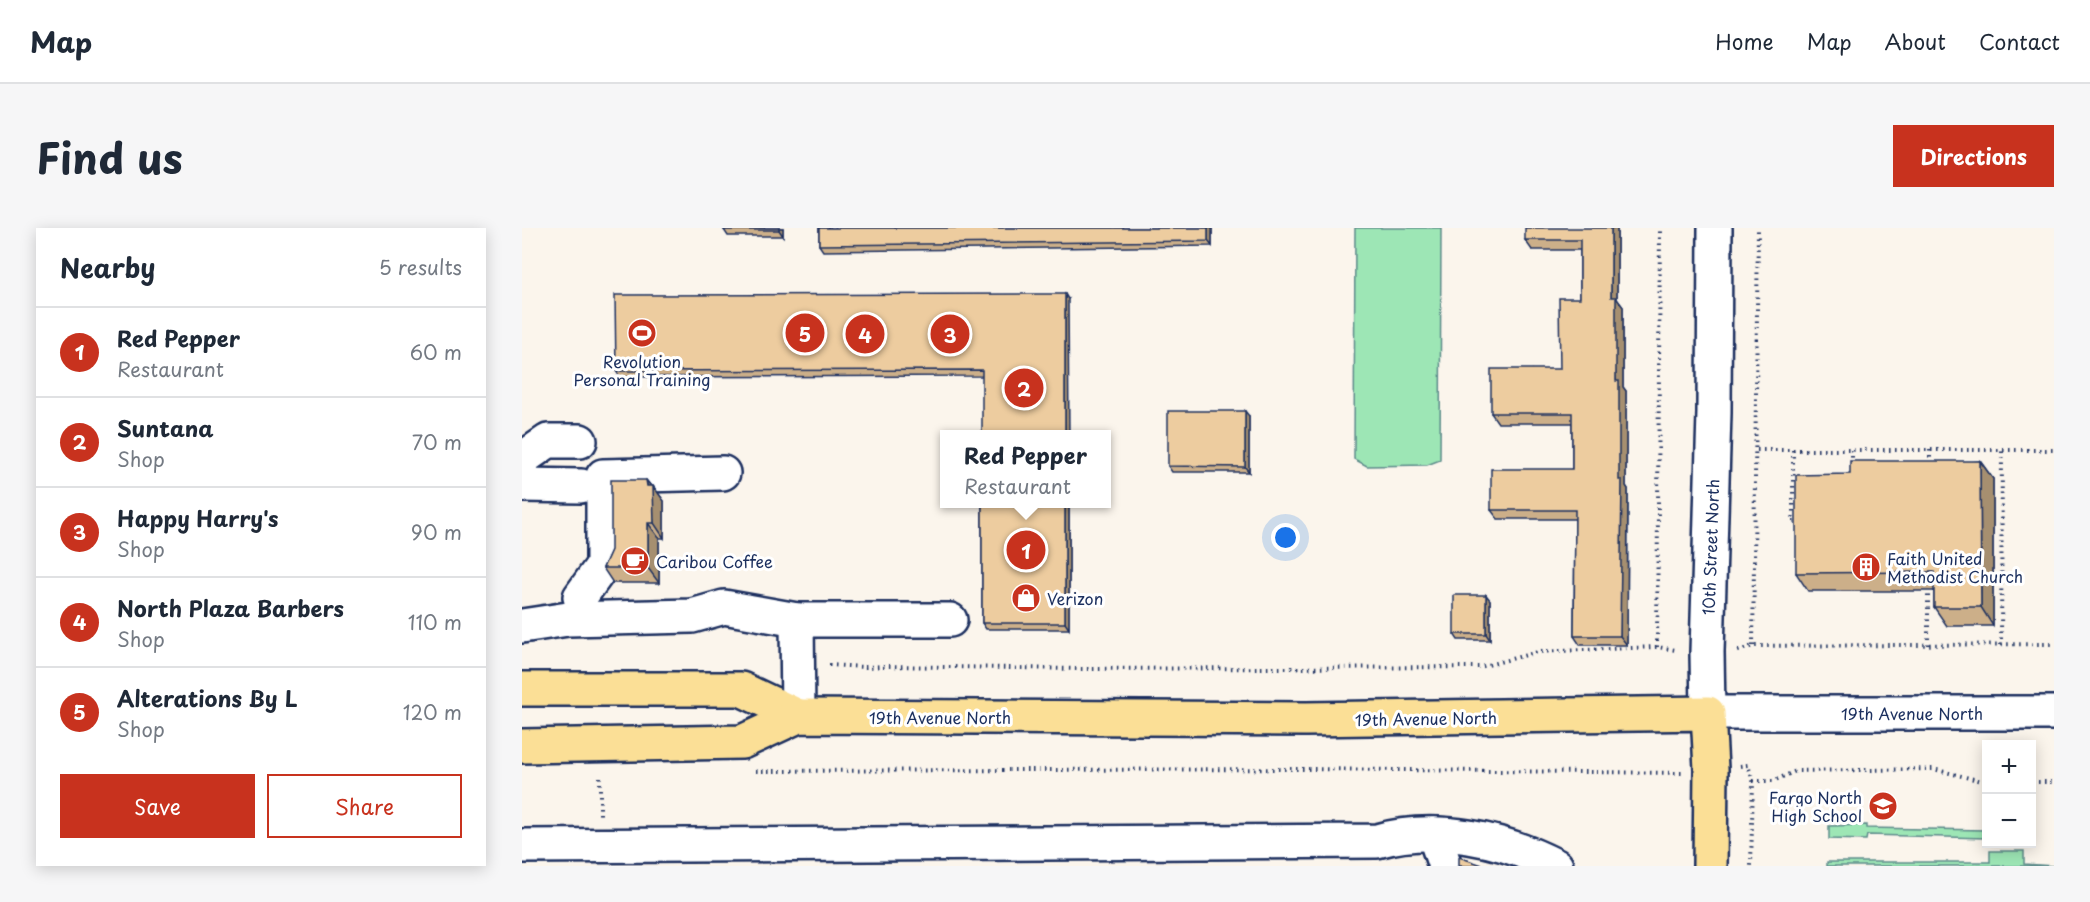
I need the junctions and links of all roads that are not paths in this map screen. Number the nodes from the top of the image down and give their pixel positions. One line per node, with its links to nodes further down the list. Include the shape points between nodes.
1 (1715, 228): 12 (street, 10th Street North)
2 (580, 441): 3 (street, via 548,441)
3 (522, 459)
4 (723, 473): 7 (street, via 603,476 603,565)
5 (522, 485): 6 (street)
6 (580, 486)
7 (580, 597)
8 (797, 620): 9 (street); 10 (street, via 724,607 692,616 568,619); 14 (street)
9 (950, 620)
10 (522, 627)
11 (522, 689): 14 (main road, 19th Avenue North, via 741,689)
12 (1708, 713): 13 (street, 19th Avenue North); 14 (main road, 19th Avenue North, via 1306,719); 23 (main road, 10th Street North)
13 (2054, 713)
14 (798, 716): 15 (main road, 19th Avenue North, via 742,742)
15 (522, 746)
16 (1429, 845): 18 (street, via 1402,834); 21 (street); 22 (street, via 1454,834 1494,843)
17 (522, 846): 19 (street)
18 (1385, 852): 20 (street, via 1365,841)
19 (681, 855): 20 (street)
20 (748, 855)
21 (1444, 866)
22 (1556, 866)
23 (1710, 866)

